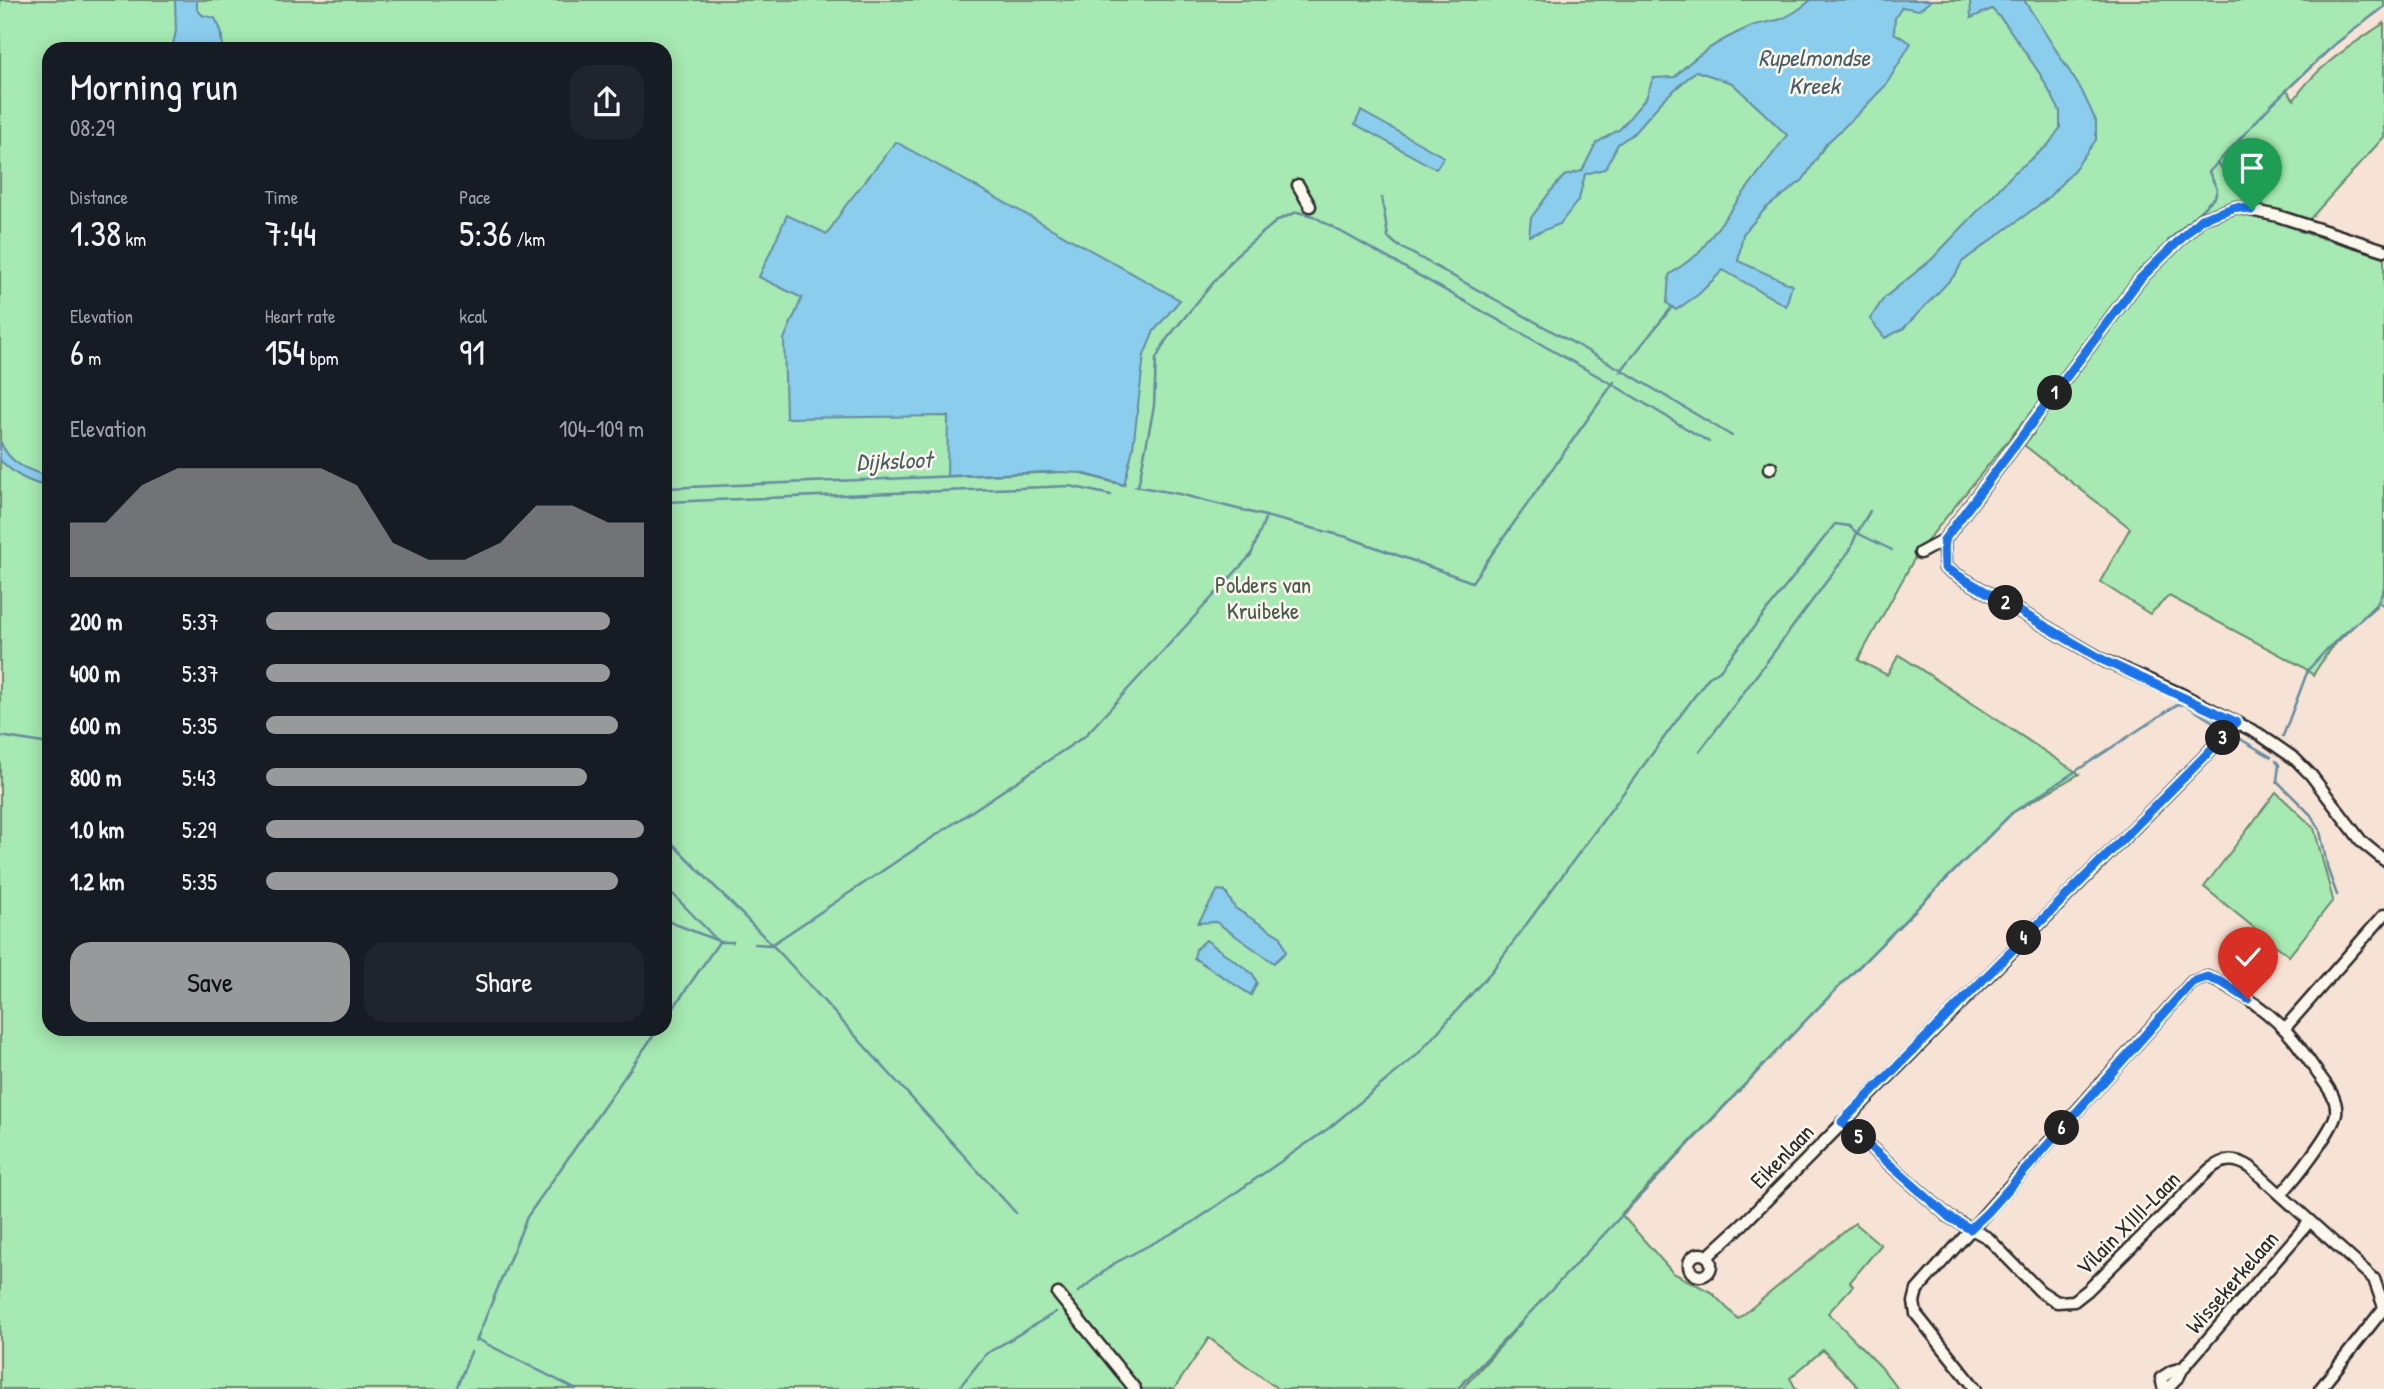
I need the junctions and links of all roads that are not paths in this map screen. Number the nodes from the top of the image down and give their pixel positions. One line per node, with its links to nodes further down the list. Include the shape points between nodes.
1 (1298, 185): 2 (street)
2 (1310, 206)
3 (2384, 250): 4 (street, via 2236,207 2201,219 2140,279)
4 (1944, 540): 5 (street); 6 (street, via 1945,568 2105,661)
5 (1920, 553)
6 (2236, 722): 7 (street, via 2295,759 2362,842); 10 (street, Eikenlaan)
7 (2384, 860)
8 (2384, 915): 9 (street)
9 (2284, 1029): 11 (street, via 2332,1094 2336,1107 2332,1123 2299,1175); 13 (street, via 2223,983 2207,977 2192,982)
10 (1842, 1122): 13 (street, Vilain XIIII-Laan, via 1949,1217); 14 (street, Eikenlaan)
11 (2281, 1194): 12 (street, Vilain XIIII-Laan); 13 (street, Vilain XIIII-Laan, via 2240,1161 2218,1163 2074,1301 2057,1302 2040,1291 1988,1238)
12 (2310, 1221): 15 (street, Vilain XIIII-Laan); 18 (street, Wissekerkelaan)
13 (1970, 1229): 20 (street, via 1917,1290 1914,1302 1916,1314)
14 (1707, 1257)
15 (2379, 1280): 17 (street, Vilain XIIII-Laan)
16 (1058, 1294): 19 (street)
17 (2384, 1308): 21 (street)
18 (2183, 1368)
19 (1135, 1389)
20 (1976, 1389)
21 (2320, 1389)

